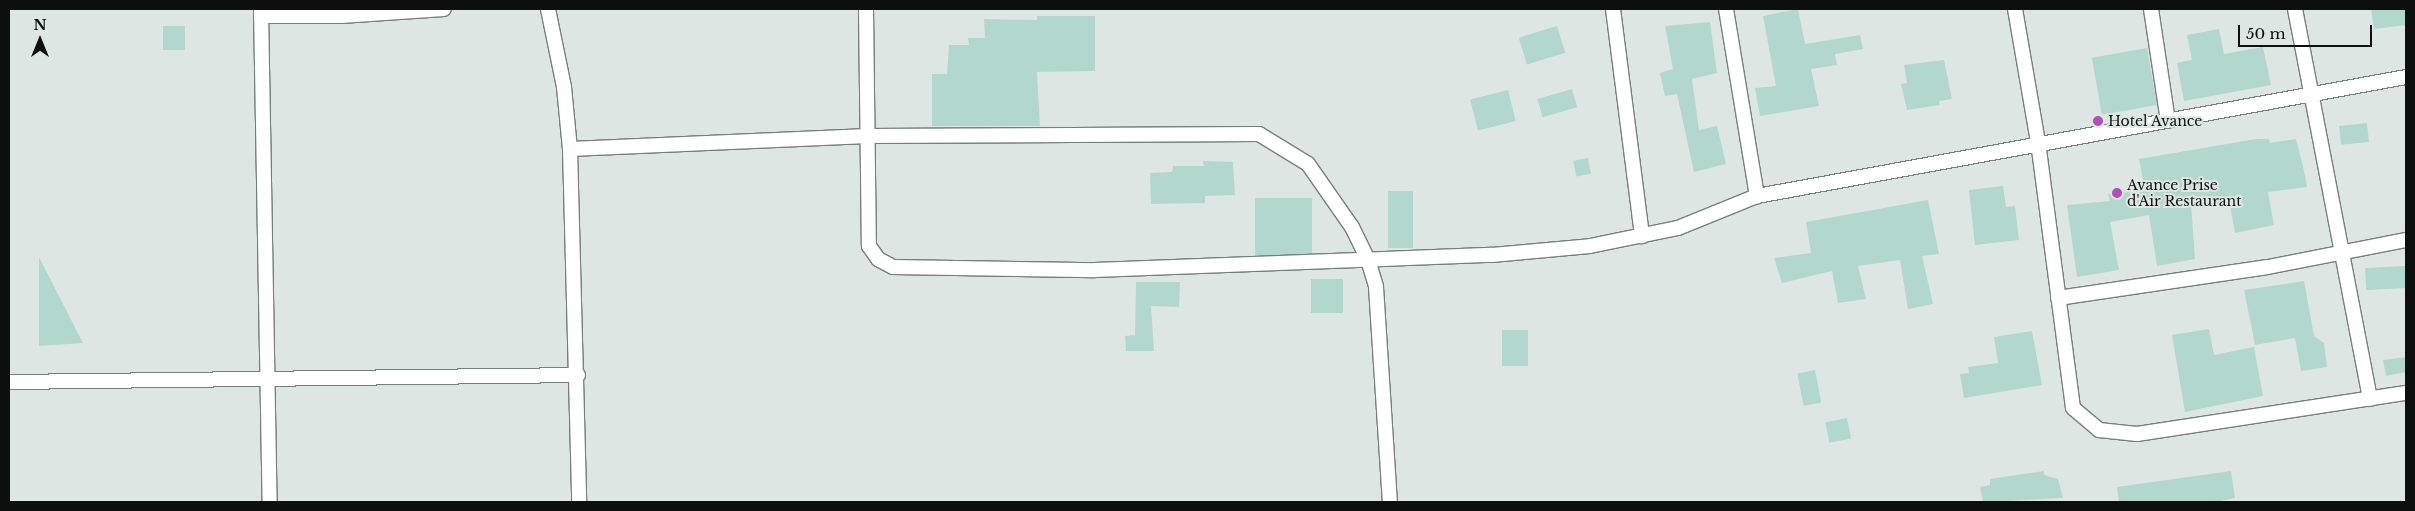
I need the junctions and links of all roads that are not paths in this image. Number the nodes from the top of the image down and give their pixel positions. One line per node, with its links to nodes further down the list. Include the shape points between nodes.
1 (444, 9): 9 (street, via 341,16)
2 (548, 9): 15 (street, via 564,87)
3 (866, 9): 13 (street)
4 (1613, 9): 17 (street)
5 (1726, 9): 16 (street)
6 (2015, 9): 14 (street)
7 (2151, 9): 12 (street)
8 (2295, 9): 11 (street)
9 (261, 12): 23 (street)
10 (2406, 77): 11 (street)
11 (2312, 97): 12 (street); 19 (street)
12 (2168, 120): 14 (street)
13 (868, 136): 15 (street); 20 (street, via 1258,134 1308,164 1352,227); 20 (street, via 869,246 878,260 893,267 1095,270)
14 (2038, 142): 16 (street); 21 (street)
15 (570, 149): 22 (street)
16 (1757, 196): 17 (street, via 1678,228)
17 (1642, 236): 20 (street, via 1580,247)
18 (2406, 240): 19 (street)
19 (2339, 255): 21 (street); 26 (street)
20 (1368, 260): 29 (street, via 1376,287)
21 (2058, 298): 26 (street, via 2073,408 2099,430 2137,434)
22 (578, 375): 23 (street); 28 (street)
23 (270, 380): 24 (street); 27 (street)
24 (9, 382)
25 (2406, 393): 26 (street)
26 (2370, 399)
27 (270, 502)
28 (579, 502)
29 (1390, 502)

